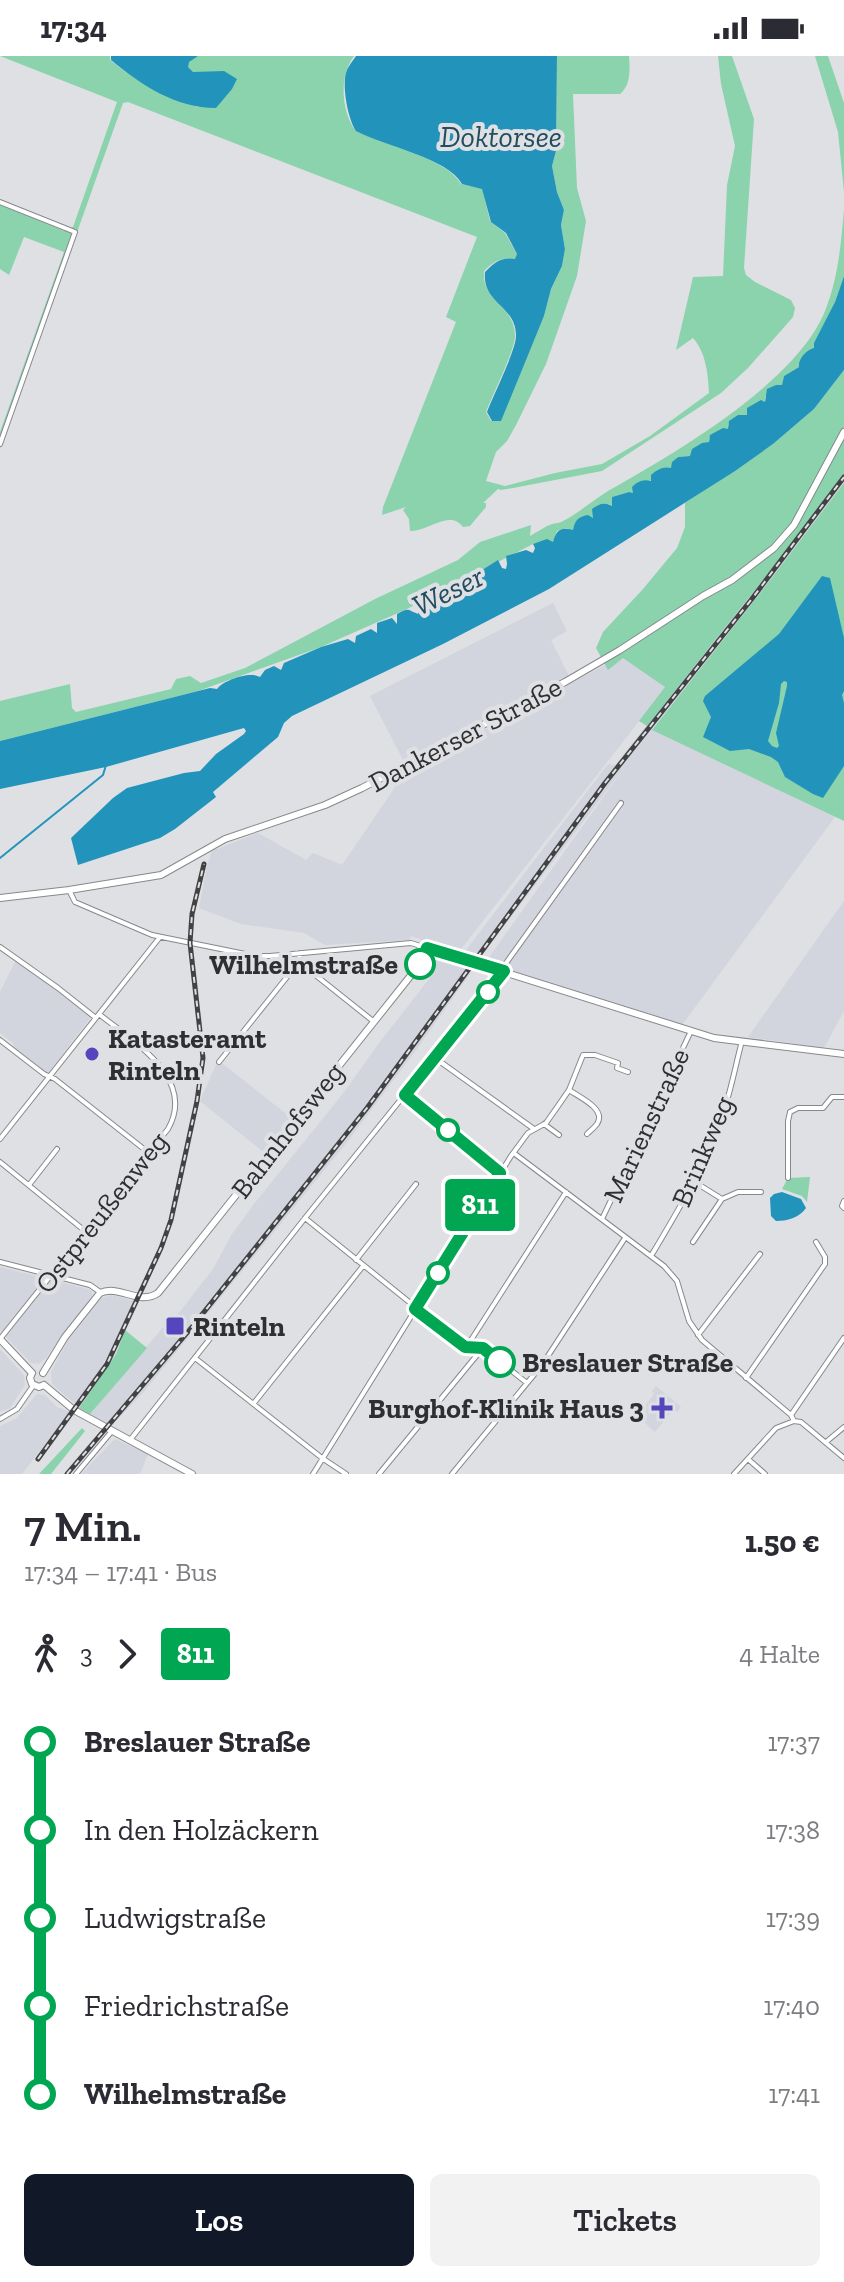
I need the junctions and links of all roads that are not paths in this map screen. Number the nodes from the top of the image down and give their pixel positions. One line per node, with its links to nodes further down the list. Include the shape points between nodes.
1 (0, 202): 3 (street, via 75,232)
2 (844, 432): 5 (main road, Dankerser Straße, via 781,542 732,580 620,650 345,797 225,839 156,876)
3 (0, 444)
4 (621, 803): 12 (street)
5 (69, 890): 6 (main road, Dankerser Straße); 7 (street, via 75,902)
6 (0, 898)
7 (160, 937): 10 (street, via 255,956); 13 (street)
8 (0, 947): 13 (street)
9 (427, 948): 10 (street, via 411,943); 12 (main road); 14 (main road, Bahnhofsweg)
10 (300, 953): 11 (street)
11 (299, 962): 14 (street); 20 (street)
12 (503, 971): 15 (main road); 19 (street)
13 (98, 1016): 22 (street); 32 (street, Ostpreußenweg, via 149,1055 172,1083 171,1123)
14 (373, 1021): 57 (main road, Bahnhofsweg, via 163,1288 151,1298 112,1290)
15 (691, 1031): 17 (main road); 46 (street, Marienstraße)
16 (0, 1040): 22 (street)
17 (742, 1041): 18 (main road); 37 (street, Brinkweg, via 726,1106)
18 (844, 1054)
19 (435, 1058): 24 (street); 27 (street)
20 (219, 1062)
21 (628, 1072): 23 (street, via 617,1068 618,1063 583,1055)
22 (49, 1077): 30 (street); 32 (street)
23 (569, 1090): 26 (street); 28 (street, via 598,1110 596,1126)
24 (405, 1095): 35 (street); 45 (street)
25 (844, 1097): 36 (street, via 832,1097 823,1108 790,1112)
26 (544, 1124): 27 (street); 29 (street)
27 (534, 1129): 33 (street)
28 (587, 1134)
29 (559, 1135)
30 (0, 1139)
31 (57, 1149): 39 (street)
32 (149, 1153): 47 (street, Ostpreußenweg)
33 (514, 1154): 35 (street); 40 (street)
34 (0, 1162): 39 (street)
35 (500, 1173): 58 (street)
36 (788, 1178)
37 (693, 1181): 42 (street); 52 (street, Brinkweg)
38 (416, 1184): 53 (street)
39 (29, 1185): 47 (street)
40 (566, 1192): 46 (street); 62 (street)
41 (761, 1192): 42 (street, via 738,1192)
42 (722, 1199): 49 (street)
43 (844, 1201): 44 (street)
44 (844, 1208)
45 (305, 1218): 53 (street); 64 (street)
46 (602, 1219): 48 (street)
47 (86, 1231): 56 (street, Ostpreußenweg)
48 (625, 1238): 52 (street); 68 (street)
49 (693, 1242)
50 (816, 1242): 67 (street, via 825,1264)
51 (760, 1254): 59 (street)
52 (651, 1256): 59 (street, via 677,1281)
53 (356, 1260): 55 (street)
54 (0, 1262): 56 (street)
55 (363, 1266): 58 (street); 71 (street)
56 (51, 1275): 57 (street, via 90,1285); 61 (street, Ostpreußenweg)
57 (100, 1293): 66 (main road)
58 (415, 1309): 62 (street); 78 (street)
59 (698, 1335): 67 (street)
60 (844, 1338): 72 (street)
61 (0, 1339): 65 (main road)
62 (468, 1348): 63 (street)
63 (483, 1348): 68 (street); 85 (street)
64 (195, 1358): 71 (street); 76 (street)
65 (32, 1373): 66 (main road); 70 (main road)
66 (43, 1373): 69 (main road)
67 (746, 1378): 72 (street)
68 (527, 1383): 86 (street)
69 (44, 1385): 70 (main road); 75 (main road)
70 (33, 1386): 73 (street, via 17,1409)
71 (254, 1403): 78 (street)
72 (792, 1418): 77 (street); 80 (street)
73 (0, 1419)
74 (844, 1427): 77 (street)
75 (112, 1431): 76 (main road); 81 (street)
76 (130, 1440): 82 (main road)
77 (826, 1442): 79 (street)
78 (322, 1458): 83 (street); 84 (street)
79 (844, 1458)
80 (748, 1459): 87 (street); 88 (street)
81 (76, 1474)
82 (192, 1474)
83 (313, 1474)
84 (346, 1474)
85 (379, 1474)
86 (452, 1474)
87 (734, 1474)
88 (765, 1474)

